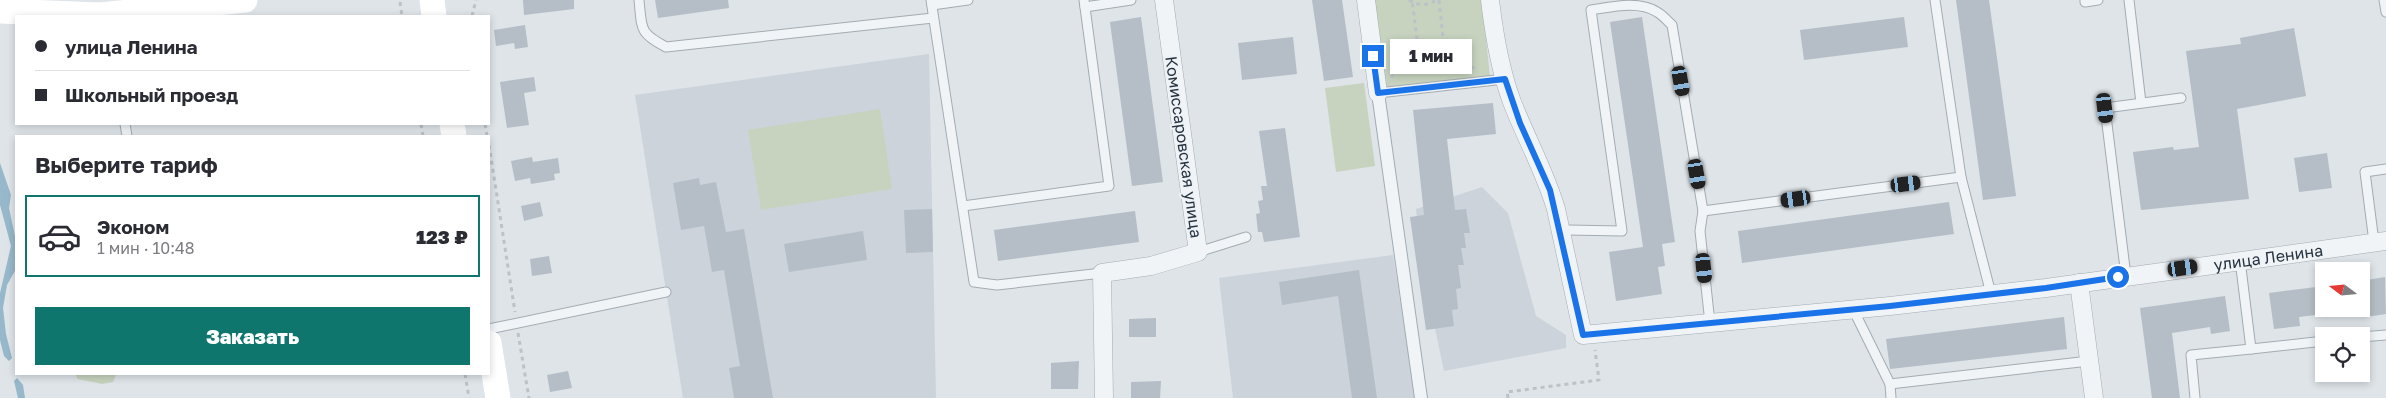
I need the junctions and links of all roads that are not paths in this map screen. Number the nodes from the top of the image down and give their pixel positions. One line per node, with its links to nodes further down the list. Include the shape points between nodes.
1 (245, 0): 17 (main road)
2 (432, 0): 19 (main road)
3 (639, 0): 20 (lane, via 642,31 666,47)
4 (968, 0): 14 (lane)
5 (1131, 0): 15 (lane)
6 (1164, 0): 32 (street, Комиссаровская улица)
7 (1366, 0): 22 (street)
8 (1490, 0): 21 (street)
9 (1935, 0): 26 (lane)
10 (2085, 0): 11 (lane)
11 (2098, 0)
12 (2129, 0): 24 (lane)
13 (2384, 0): 18 (lane)
14 (931, 2): 20 (lane)
15 (1084, 4): 27 (lane, via 1109,186)
16 (0, 11): 17 (main road)
17 (111, 11)
18 (2386, 12)
19 (434, 15)
20 (934, 18): 27 (lane)
21 (1498, 80): 22 (lane); 40 (street, улица Ленина, via 1550,190 1588,335)
22 (1378, 93): 51 (street)
23 (2181, 98): 24 (lane)
24 (2141, 103): 35 (lane, via 2105,108)
25 (2386, 169): 31 (lane, via 2365,172)
26 (1960, 177): 28 (lane); 38 (lane)
27 (963, 206): 34 (lane, via 974,282 997,285)
28 (1703, 211): 29 (lane, via 1672,25 1657,11 1642,6 1591,10 1622,231); 40 (lane, via 1700,230)
29 (1568, 230)
30 (1246, 237): 32 (lane)
31 (2380, 241): 33 (street, улица Ленина)
32 (1198, 252): 34 (street, Комиссаровская улица, via 1152,266)
33 (2240, 260): 35 (street, улица Ленина); 46 (lane)
34 (1102, 273): 50 (street)
35 (2126, 276): 36 (street, улица Ленина)
36 (2079, 282): 38 (street, улица Ленина); 47 (street)
37 (666, 292): 41 (lane)
38 (1991, 294): 39 (street, улица Ленина)
39 (1853, 310): 40 (street, улица Ленина); 48 (lane)
40 (1710, 323)
41 (490, 329)
42 (2386, 335): 43 (lane)
43 (2370, 336)
44 (2315, 342): 46 (lane)
45 (490, 349): 49 (main road)
46 (2251, 349): 54 (lane, via 2191,355)
47 (2089, 361): 48 (lane); 53 (street)
48 (1890, 384): 52 (lane)
49 (498, 398)
50 (1104, 398)
51 (1421, 398)
52 (1891, 398)
53 (2094, 398)
54 (2195, 398)

